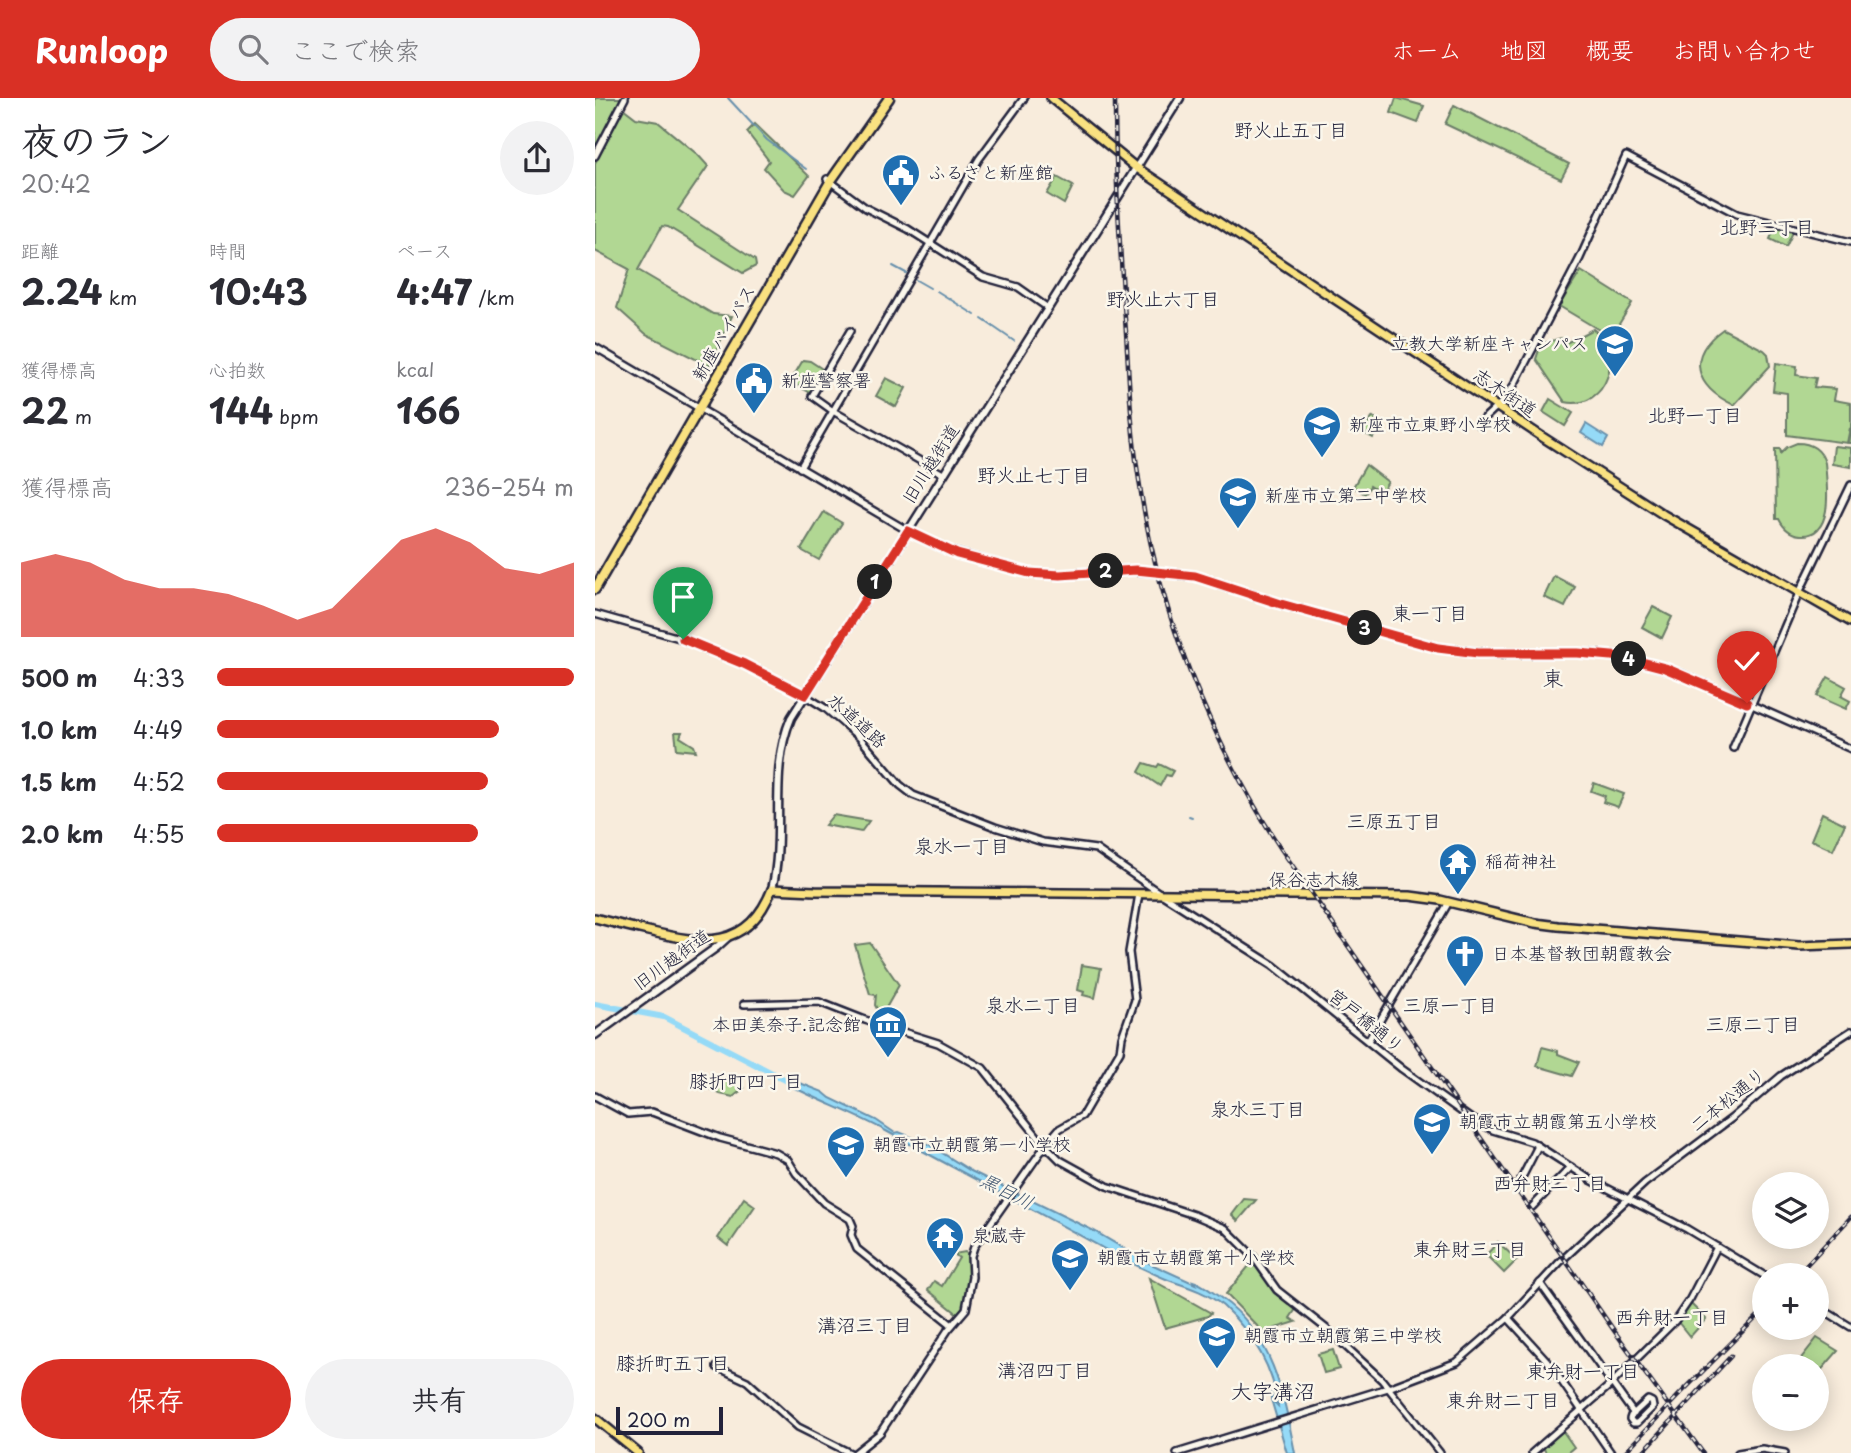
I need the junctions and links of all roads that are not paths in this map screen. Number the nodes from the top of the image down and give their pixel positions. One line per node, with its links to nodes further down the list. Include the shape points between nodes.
1 (625, 98): 6 (street)
2 (886, 98): 8 (highway, 新座バイパス)
3 (1024, 98): 10 (street, via 979,159)
4 (1051, 98): 7 (main road, 志木街道)
5 (1179, 98): 7 (main road, 旧川越街道)
6 (595, 156)
7 (1136, 167): 11 (main road, 旧川越街道); 15 (main road, 志木街道)
8 (828, 181): 10 (street); 14 (highway, 新座バイパス)
9 (1851, 242): 15 (street, via 1737,214 1626,156 1573,271 1514,385)
10 (930, 243): 11 (street, via 983,277 1018,287); 16 (street)
11 (1048, 308): 19 (main road, 旧川越街道)
12 (850, 331): 16 (street, via 812,396)
13 (595, 347): 14 (street)
14 (697, 407): 18 (street); 22 (highway, 新座バイパス); 23 (highway, 新座バイパス)
15 (1497, 407): 17 (street); 24 (main road, 志木街道, via 1655,509)
16 (833, 411): 18 (street); 19 (street)
17 (1478, 424)
18 (800, 468): 21 (street)
19 (943, 474): 21 (main road, 旧川越街道)
20 (1851, 485): 24 (street)
21 (908, 531): 27 (main road, 旧川越街道); 28 (street, via 957,554 1029,573 1136,570 1195,576 1438,648 1623,657 1665,668)
22 (595, 582)
23 (595, 589)
24 (1799, 593): 26 (main road, 志木街道); 28 (street)
25 (595, 614): 27 (street, 水道道路, via 683,639)
26 (1851, 622)
27 (805, 695): 31 (street, 水道道路, via 859,737 913,795 1043,842); 32 (main road, 旧川越街道, via 783,743)
28 (1752, 705): 29 (street); 30 (street)
29 (1733, 748)
30 (1851, 749)
31 (1095, 849): 34 (street, 宮戸橋通り)
32 (772, 889): 33 (main road, 保谷志木線); 37 (main road, 旧川越街道, via 754,918)
33 (1139, 894): 34 (main road, 保谷志木線); 44 (street, via 1129,952 1135,1000 1118,1054 1082,1116 1059,1129)
34 (1161, 894): 35 (main road, 保谷志木線, via 1381,895); 42 (street, 宮戸橋通り, via 1273,965)
35 (1450, 902): 38 (main road, 保谷志木線, via 1551,926 1790,945); 42 (street)
36 (595, 918): 37 (main road)
37 (715, 944): 41 (main road, 旧川越街道)
38 (1851, 944)
39 (744, 1004): 44 (street, via 819,1002 938,1042 986,1072)
40 (1851, 1031): 48 (street, 二本松通り, via 1781,1076)
41 (595, 1035)
42 (1368, 1041): 45 (street, 宮戸橋通り, via 1470,1118)
43 (595, 1096): 55 (street, via 628,1114 652,1112 788,1160 824,1203 850,1219 857,1250)
44 (1045, 1146): 55 (street, via 972,1250 967,1304); 59 (street, via 1070,1167 1107,1186 1225,1228 1277,1290 1328,1330)
45 (1538, 1146): 46 (street, 宮戸橋通り); 47 (street)
46 (1571, 1167): 48 (street, 宮戸橋通り); 49 (street)
47 (1518, 1185)
48 (1627, 1198): 50 (street, 宮戸橋通り); 52 (street, 二本松通り)
49 (1532, 1207)
50 (1717, 1247): 51 (street, 宮戸橋通り); 58 (street, via 1682,1311)
51 (1752, 1268)
52 (1540, 1283): 54 (street, 二本松通り); 58 (street)
53 (1829, 1314): 56 (street)
54 (1508, 1318): 59 (street, 二本松通り, via 1452,1364); 60 (street, via 1538,1349)
55 (952, 1325): 65 (street, via 880,1433)
56 (1849, 1326)
57 (717, 1367): 64 (street, via 747,1381 798,1427)
58 (1612, 1383): 60 (street); 61 (street)
59 (1386, 1388): 66 (street, 二本松通り); 67 (street)
60 (1581, 1410): 68 (street); 69 (street)
61 (1634, 1413): 61 (street, via 1647,1400 1652,1402 1653,1407 1635,1424 1630,1419)
62 (595, 1418): 63 (main road)
63 (638, 1453)
64 (850, 1453)
65 (855, 1453)
66 (1177, 1453)
67 (1440, 1453)
68 (1532, 1453)
69 (1611, 1453)
70 (1738, 1453): 71 (street, via 1762,1449)
71 (1785, 1453)

